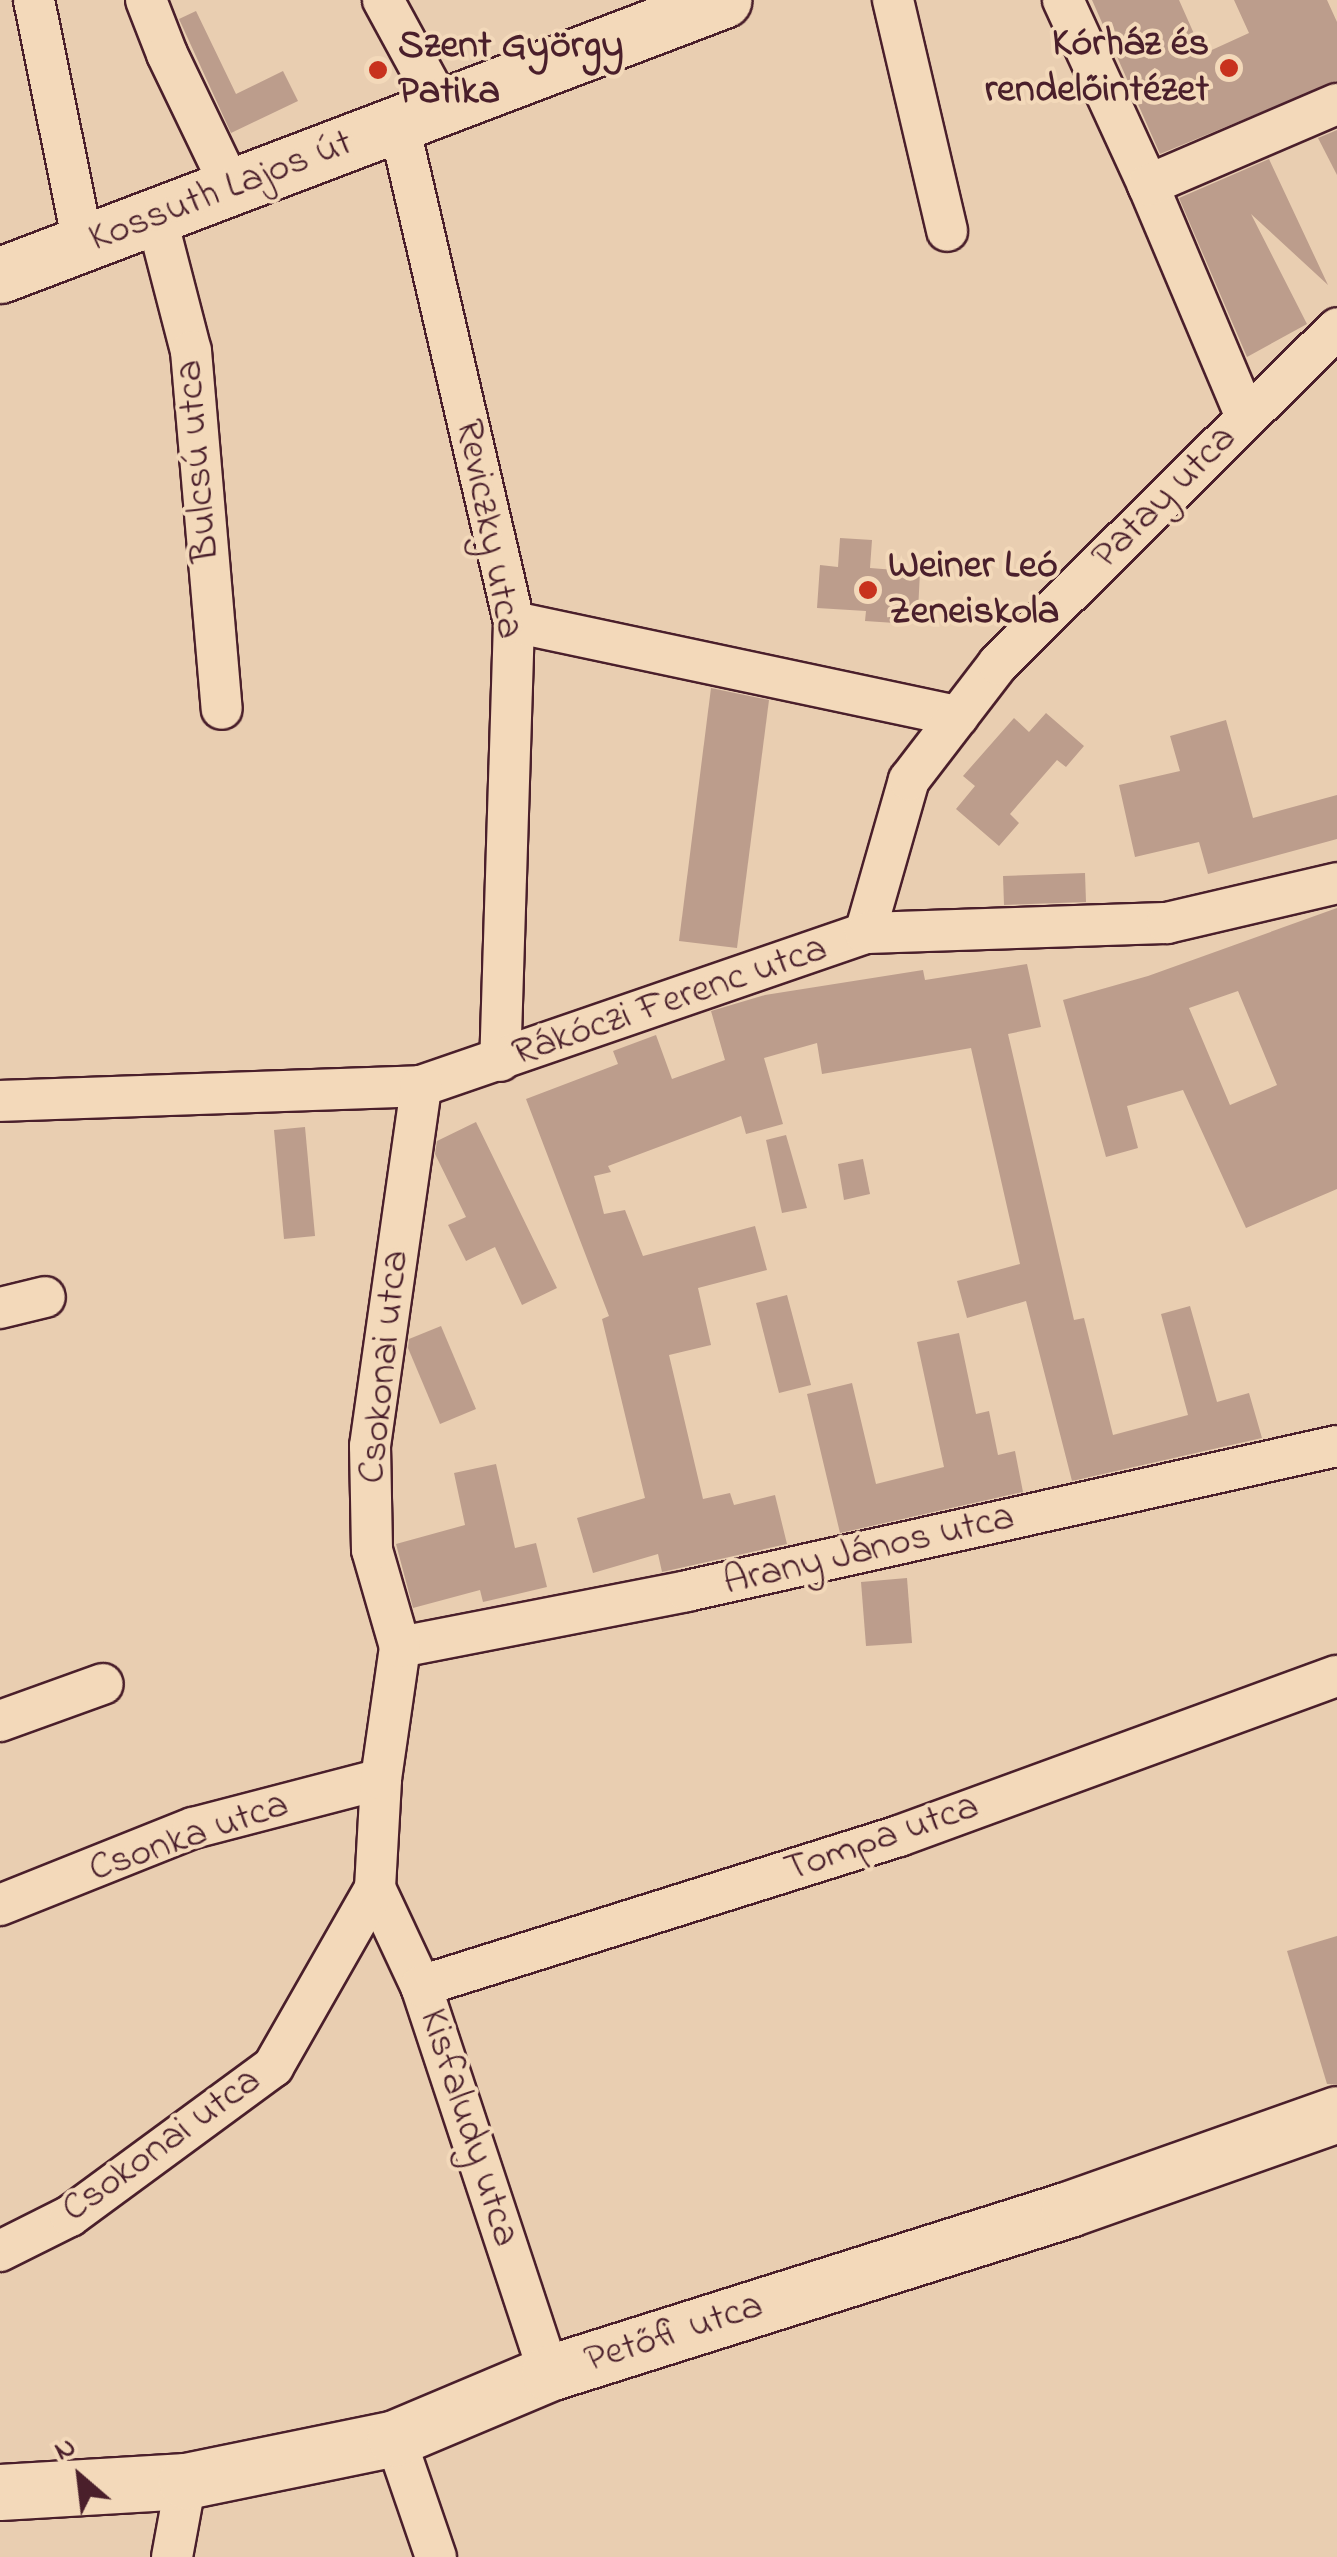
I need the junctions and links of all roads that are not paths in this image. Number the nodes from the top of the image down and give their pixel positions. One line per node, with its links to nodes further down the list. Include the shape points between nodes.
1 (34, 0): 13 (street)
2 (146, 0): 10 (street)
3 (724, 0): 8 (street, Kossuth Lajos út)
4 (893, 0): 12 (street)
5 (1063, 0): 9 (street)
6 (387, 1): 8 (street, Reviczky utca)
7 (1337, 104): 9 (street)
8 (420, 116): 10 (street, Kossuth Lajos út); 17 (street, Reviczky utca)
9 (1148, 185): 16 (street)
10 (232, 187): 11 (street, Kossuth Lajos út)
11 (156, 216): 13 (street, Kossuth Lajos út); 18 (street, Bulcsú utca, via 191,351)
12 (947, 231)
13 (83, 244): 14 (street, Kossuth Lajos út)
14 (0, 275)
15 (1337, 328): 16 (street, Patay utca)
16 (1246, 417): 19 (street, Patay utca, via 998,664)
17 (514, 622): 19 (street); 22 (street, Reviczky utca)
18 (222, 709)
19 (958, 716): 21 (street, Patay utca, via 909,780)
20 (1337, 883): 21 (street, Rákóczi Ferenc utca, via 1167,923)
21 (865, 934): 22 (street, Rákóczi Ferenc utca)
22 (500, 1061): 23 (street, Rákóczi Ferenc utca)
23 (421, 1086): 24 (street, Rákóczi Ferenc utca); 28 (street, Csokonai utca, via 370,1446 372,1550)
24 (0, 1101)
25 (46, 1297): 26 (street)
26 (0, 1308)
27 (1337, 1446): 28 (street, Arany János utca, via 687,1592)
28 (400, 1647): 32 (street, Csokonai utca)
29 (1337, 1676): 35 (street, Tompa utca, via 900,1836)
30 (103, 1684): 31 (street)
31 (0, 1721)
32 (382, 1779): 33 (street, Csokonai utca); 34 (street, Csonka utca, via 193,1828)
33 (375, 1888): 35 (street, Kisfaludy utca); 37 (street, Csokonai utca, via 273,2067 70,2216)
34 (0, 1905)
35 (421, 1986): 38 (street, Kisfaludy utca)
36 (1337, 2114): 38 (street, Petőfi utca, via 1069,2209)
37 (0, 2251)
38 (549, 2373): 39 (street, Petőfi utca)
39 (394, 2438): 40 (street, Petőfi utca); 43 (street)
40 (186, 2481): 41 (street, Petőfi utca); 42 (street)
41 (0, 2492)
42 (172, 2557)
43 (436, 2557)

